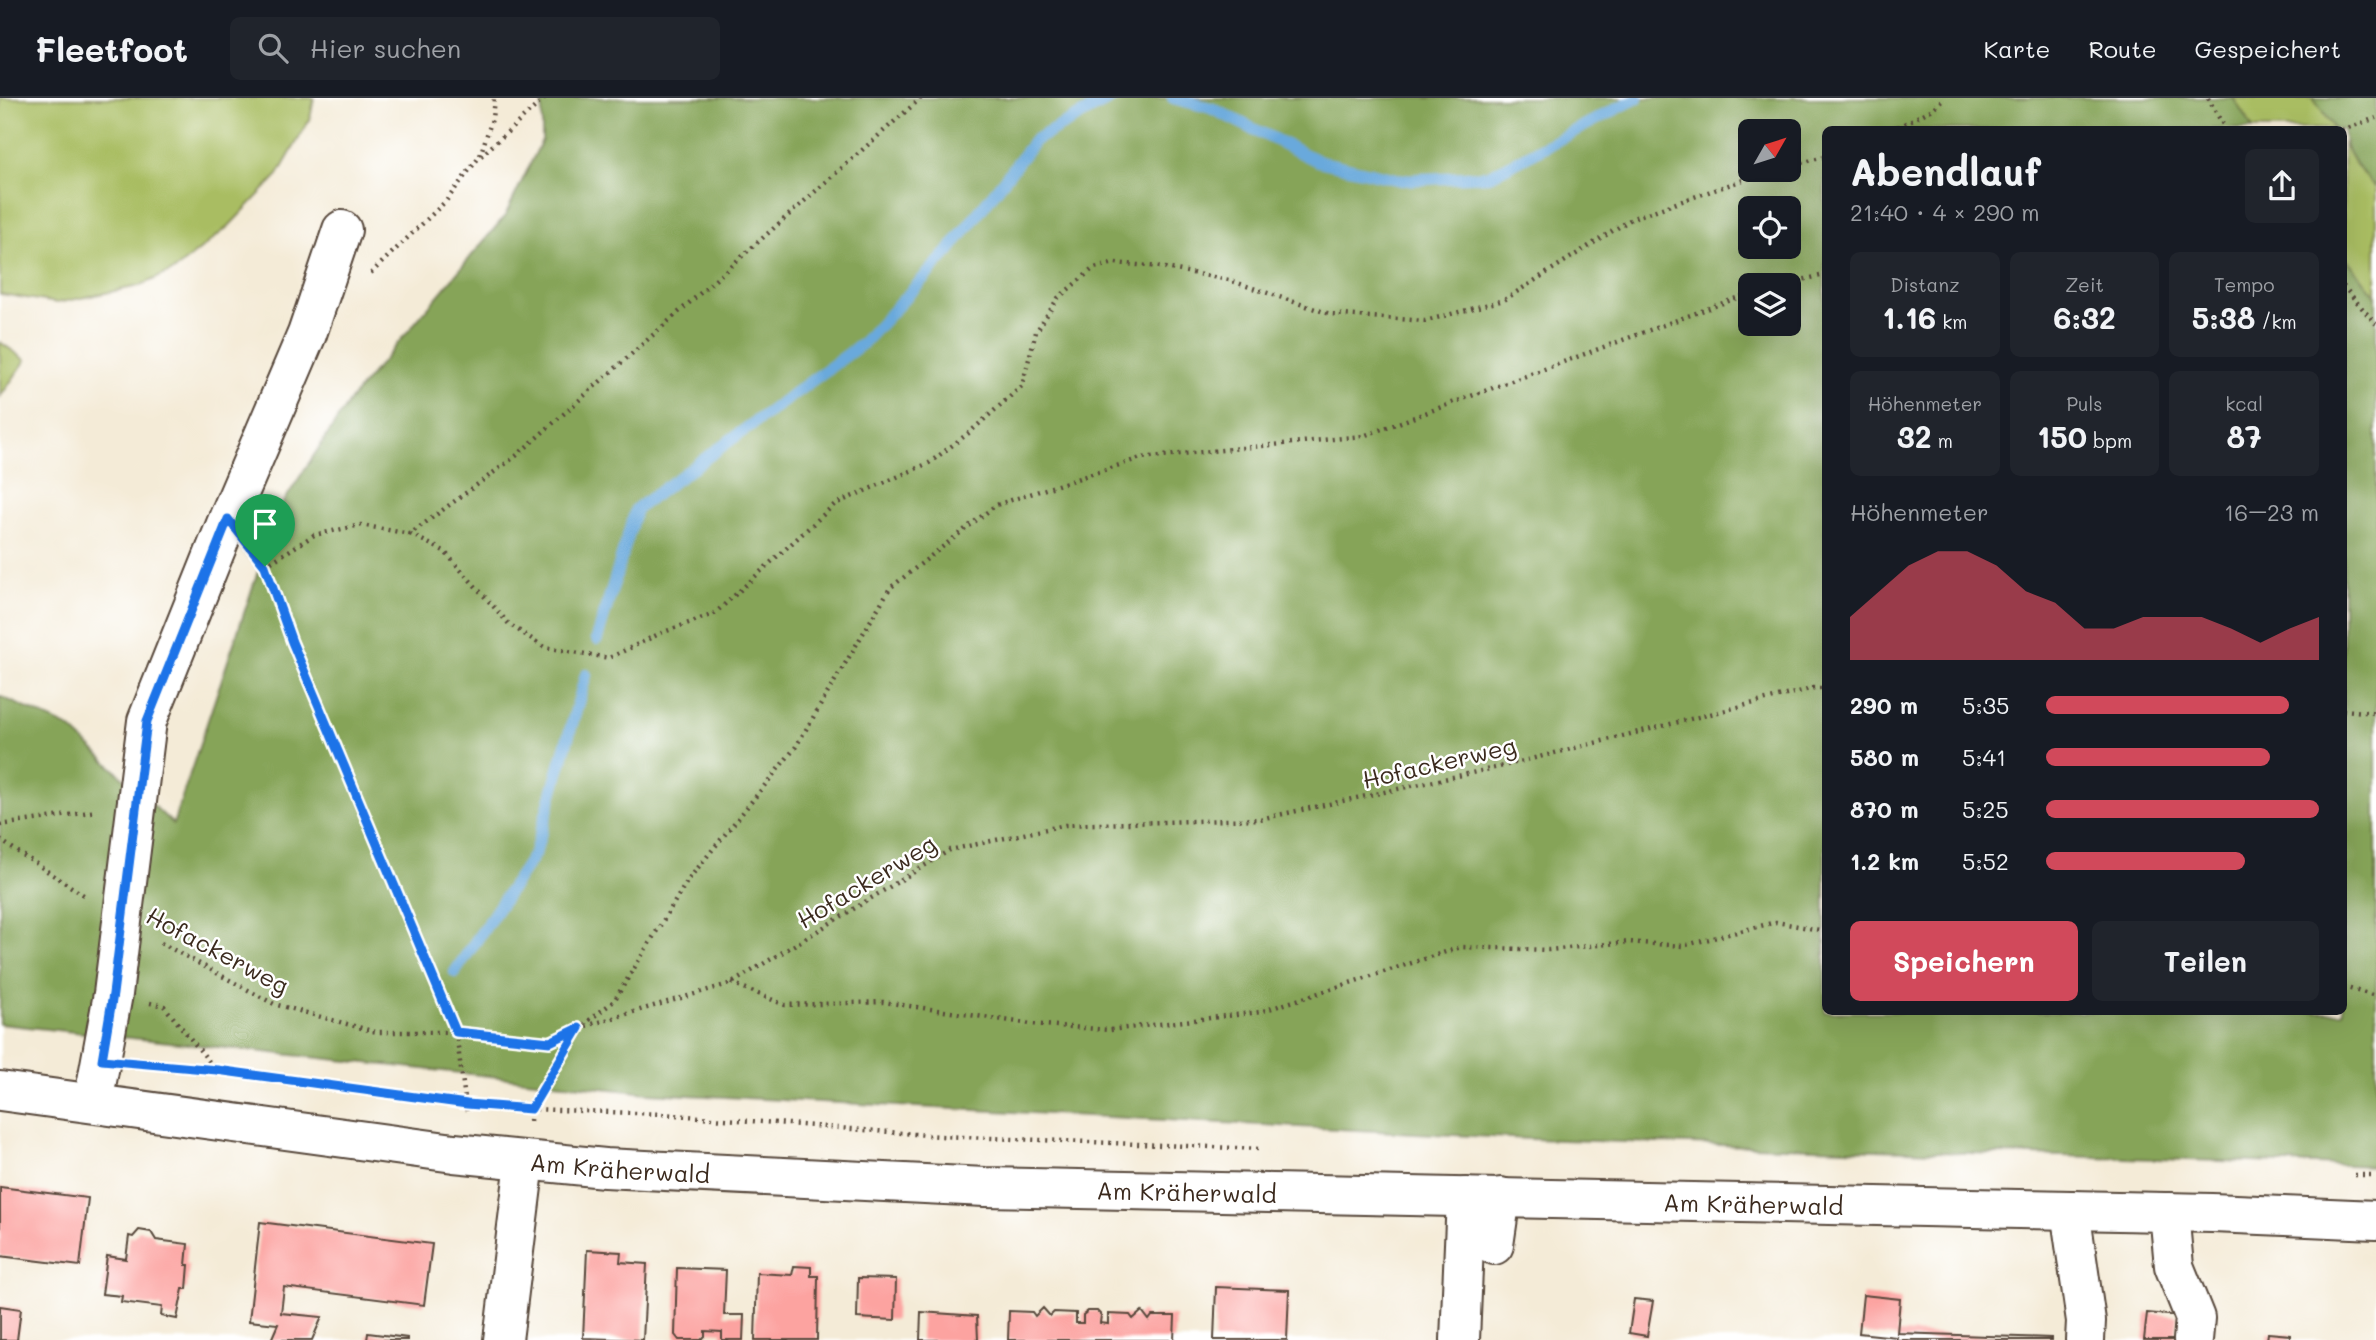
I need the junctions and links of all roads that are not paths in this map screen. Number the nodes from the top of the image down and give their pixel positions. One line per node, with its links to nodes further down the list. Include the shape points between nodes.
1 (342, 230): 3 (main road, via 307,334 147,721 113,994)
2 (0, 1091): 3 (main road, Am Kräherwald)
3 (93, 1104): 4 (main road, Am Kräherwald)
4 (525, 1162): 5 (main road, Am Kräherwald, via 985,1187); 10 (main road)
5 (1483, 1197): 6 (main road, Am Kräherwald); 9 (main road); 11 (main road)
6 (2070, 1210): 7 (main road, Am Kräherwald); 12 (main road)
7 (2169, 1212): 8 (main road, Am Kräherwald); 13 (main road, via 2174,1266 2195,1318)
8 (2376, 1220)
9 (1494, 1245)
10 (503, 1340)
11 (1460, 1340)
12 (2085, 1340)
13 (2193, 1340)

